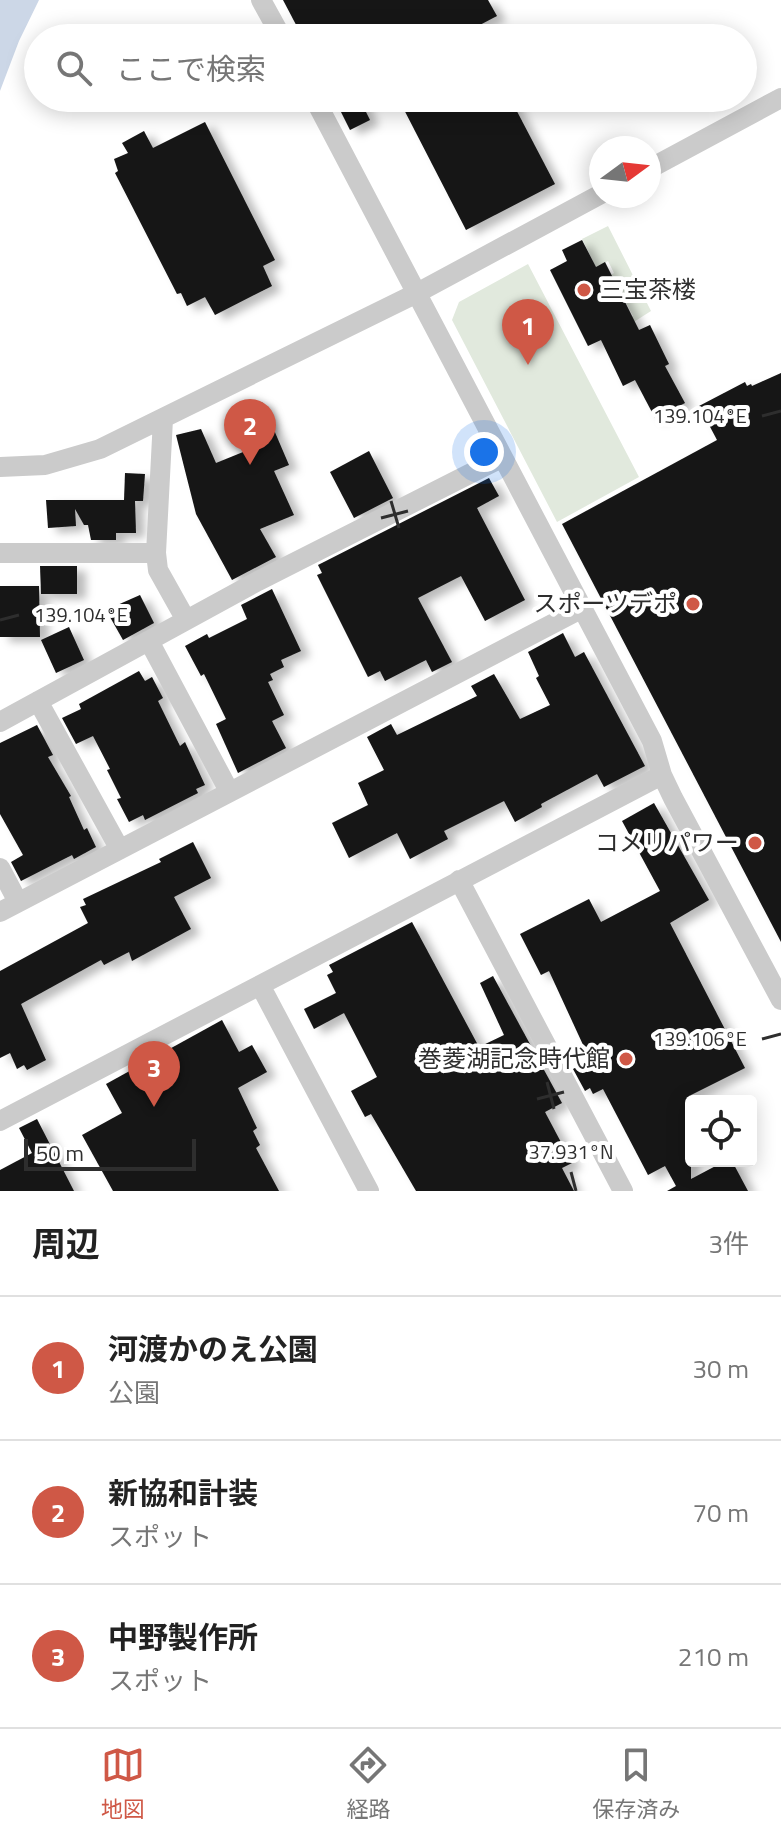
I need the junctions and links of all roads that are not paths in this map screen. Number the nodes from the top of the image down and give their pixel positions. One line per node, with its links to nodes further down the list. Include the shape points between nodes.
1 (261, 0): 2 (street)
2 (274, 24)
3 (781, 98): 4 (street)
4 (757, 111)
5 (321, 112): 9 (street)
6 (755, 112): 7 (street)
7 (661, 163)
8 (589, 200): 9 (street)
9 (417, 293): 10 (street); 11 (street)
10 (163, 419): 12 (street, via 100,449 45,465); 14 (street)
11 (501, 458): 15 (street); 16 (street)
12 (0, 467)
13 (0, 553): 14 (street)
14 (156, 553): 16 (street, via 158,570)
15 (581, 609): 20 (street, via 652,741); 21 (street)
16 (186, 620): 17 (street)
17 (149, 641): 18 (street); 21 (street)
18 (38, 701): 19 (street); 22 (street)
19 (0, 722)
20 (662, 775): 24 (street); 27 (street)
21 (229, 791): 22 (street)
22 (119, 848): 25 (street)
23 (0, 868): 25 (street)
24 (459, 880): 26 (street); 30 (street)
25 (9, 907)
26 (260, 985): 28 (street); 29 (street)
27 (781, 1000)
28 (1, 1118)
29 (369, 1191)
30 (623, 1191)

